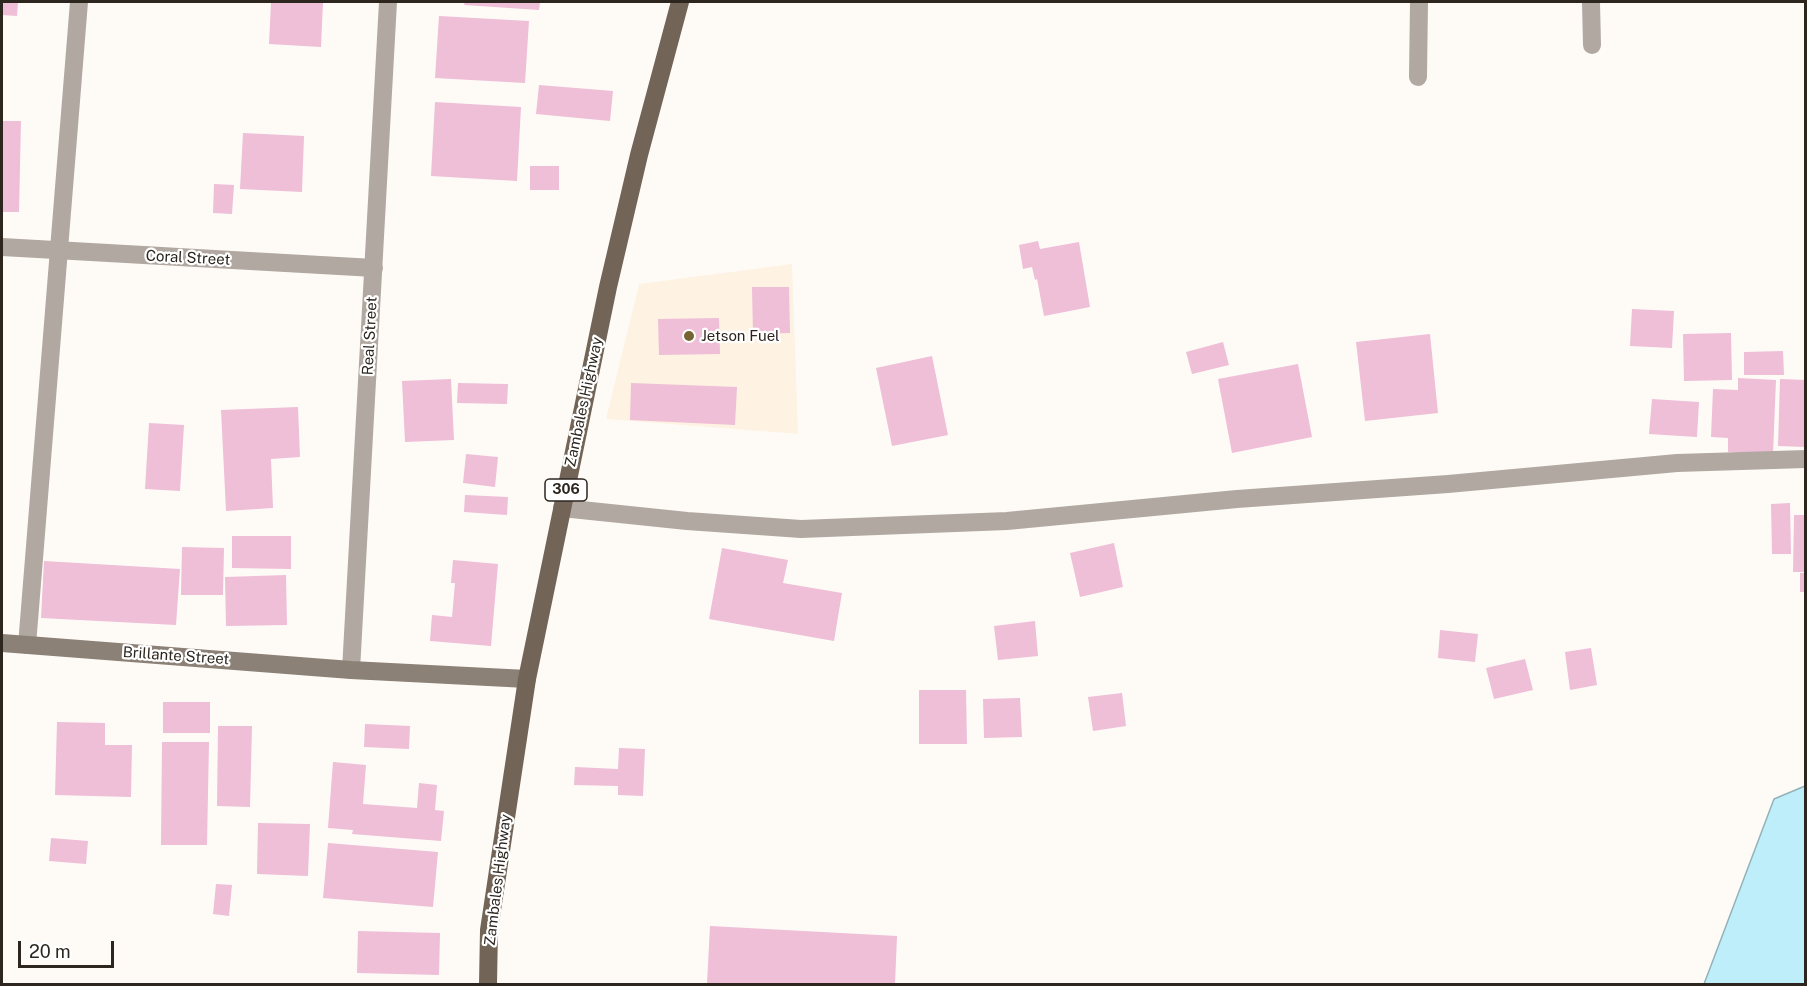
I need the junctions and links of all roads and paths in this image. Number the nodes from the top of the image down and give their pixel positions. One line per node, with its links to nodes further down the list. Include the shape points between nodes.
1 (79, 2): 9 (street)
2 (388, 2): 10 (street, Real Street)
3 (680, 2): 12 (main road, Zambales Highway / 306, via 608,287)
4 (1419, 2): 7 (street)
5 (1592, 2): 6 (street)
6 (1592, 45)
7 (1418, 77)
8 (2, 247): 9 (street, Coral Street)
9 (59, 251): 10 (street, Coral Street); 14 (street)
10 (374, 268): 15 (street, Real Street)
11 (1806, 459): 12 (street, via 1677,463 1007,521 801,529)
12 (562, 508): 16 (main road, Zambales Highway / 306)
13 (2, 643): 14 (street, Brillante Street)
14 (27, 645): 15 (street, Brillante Street)
15 (351, 670): 16 (street, Brillante Street)
16 (527, 679): 17 (main road, Zambales Highway / 306, via 489,930)
17 (488, 984)

